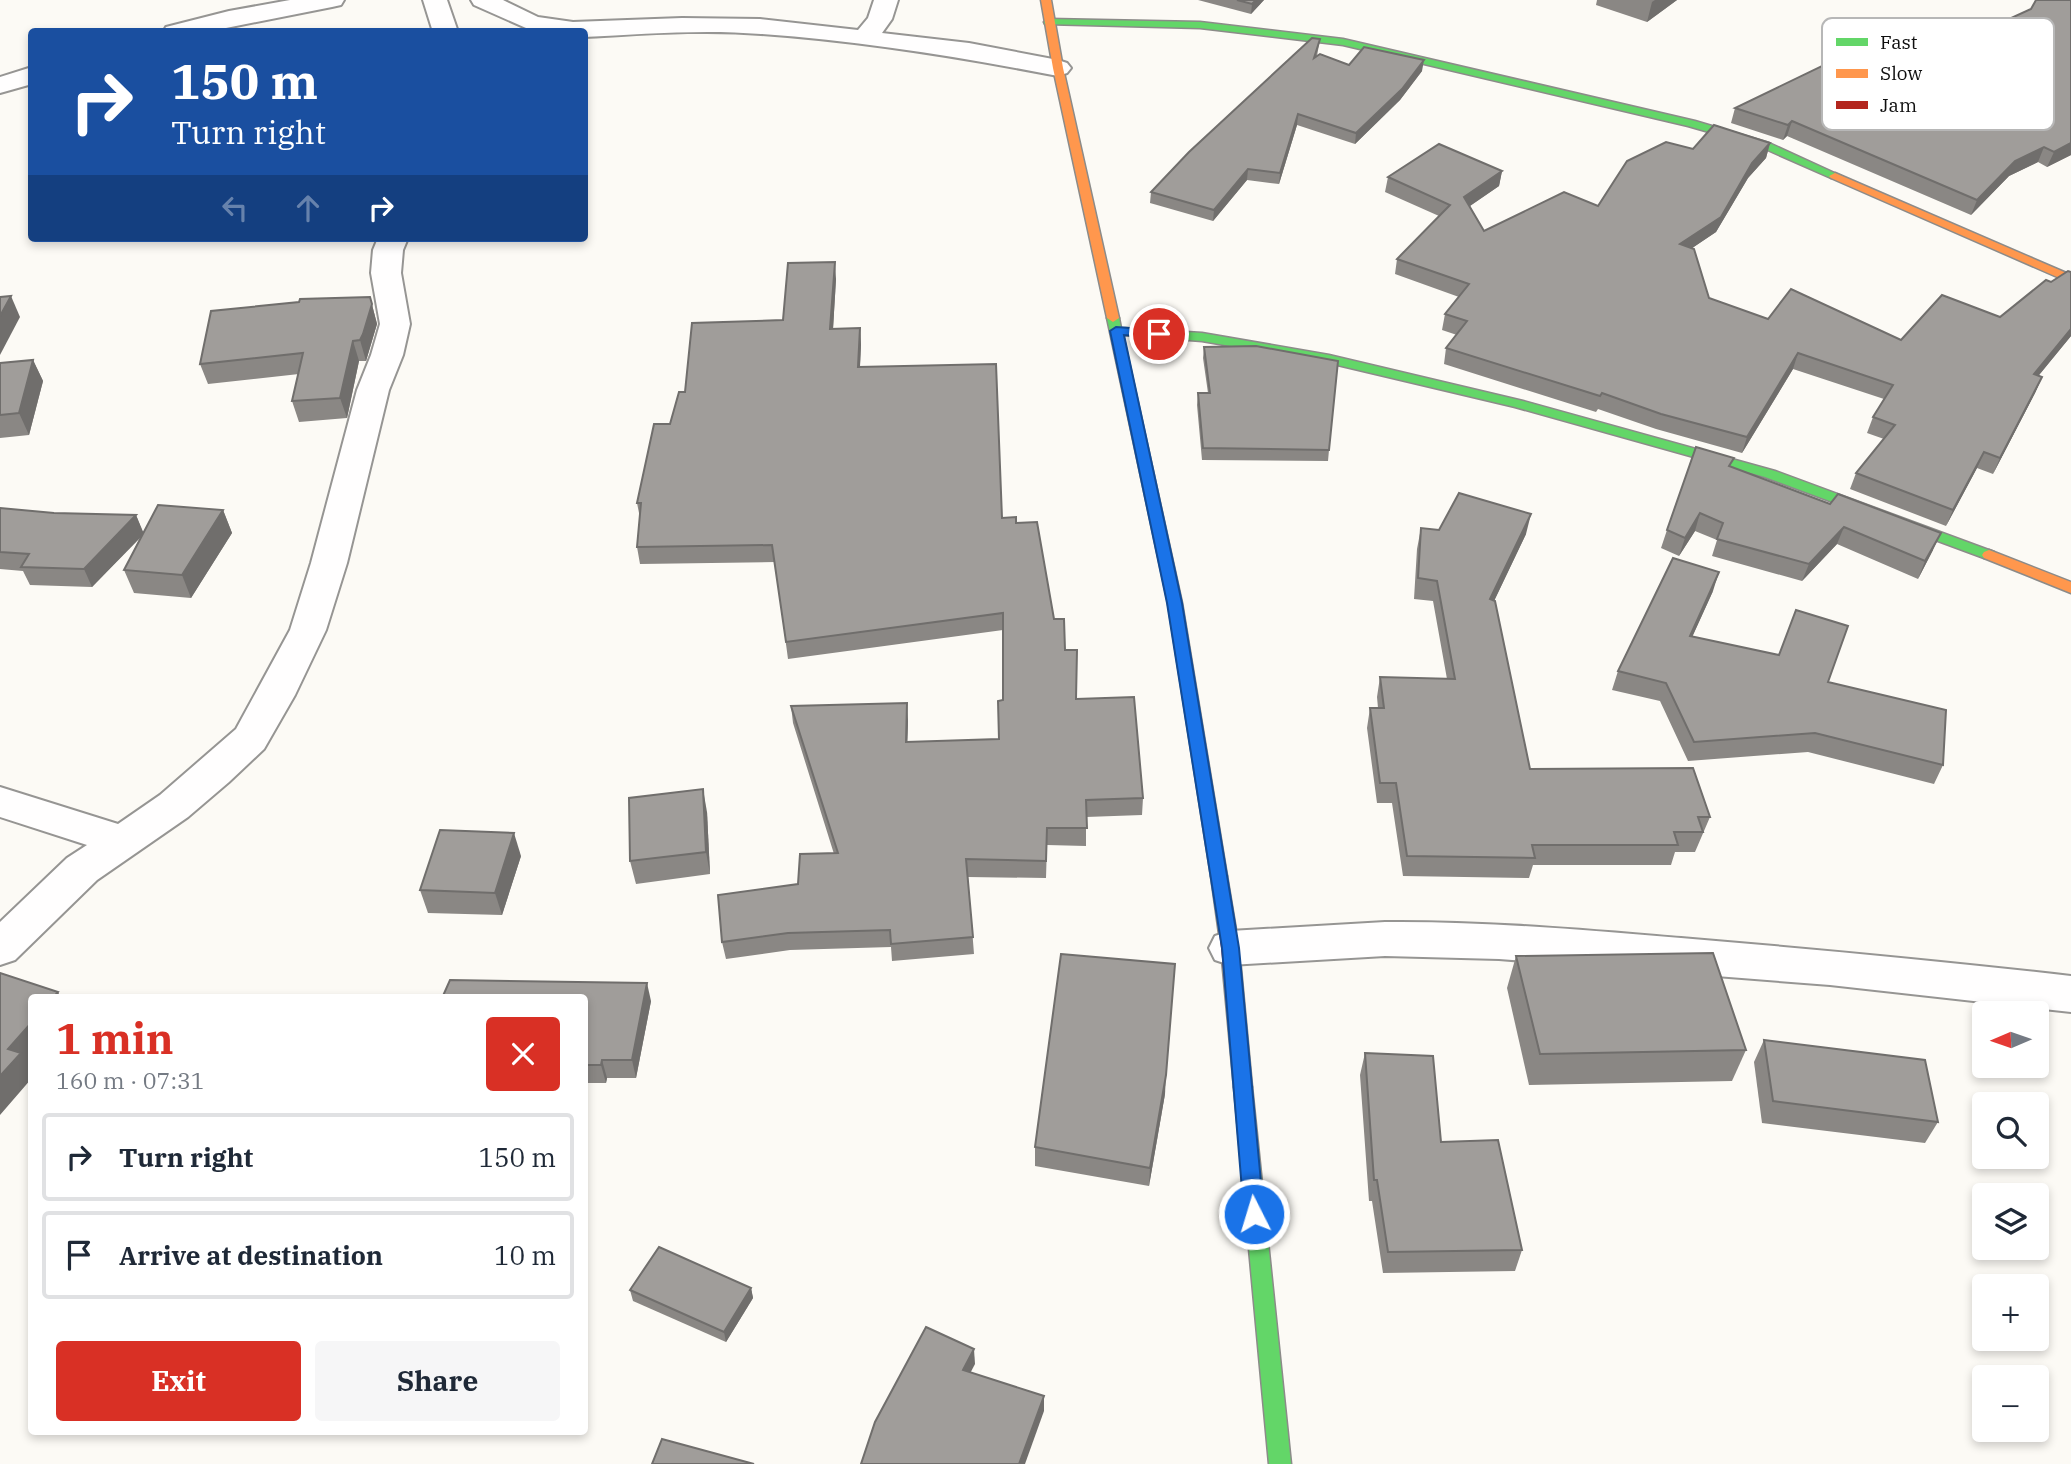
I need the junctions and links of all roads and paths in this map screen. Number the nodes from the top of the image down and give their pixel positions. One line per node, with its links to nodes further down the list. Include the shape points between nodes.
1 (332, 0): 7 (street)
2 (435, 0): 8 (street)
3 (483, 0): 9 (street)
4 (886, 0): 11 (street, via 880,19)
5 (1046, 0): 6 (street)
6 (1049, 22): 12 (street); 16 (street, via 1200,25 1343,42 1691,123 1765,145)
7 (190, 28)
8 (445, 28)
9 (550, 28)
10 (588, 30): 11 (street, via 729,25)
11 (866, 37): 12 (street)
12 (1058, 68): 17 (street)
13 (28, 76): 14 (street)
14 (0, 85)
15 (391, 242): 20 (street, via 386,273 394,329 308,630 250,739 184,797)
16 (2071, 279)
17 (1116, 331): 18 (street, via 1202,337 1303,354 1518,404 1770,474); 22 (street, via 1175,603)
18 (2071, 588)
19 (0, 802): 20 (street)
20 (124, 841): 21 (street, via 82,869)
21 (0, 948)
22 (1230, 948): 23 (street, via 1462,940 1791,964); 24 (street)
23 (2071, 994)
24 (1280, 1464)

